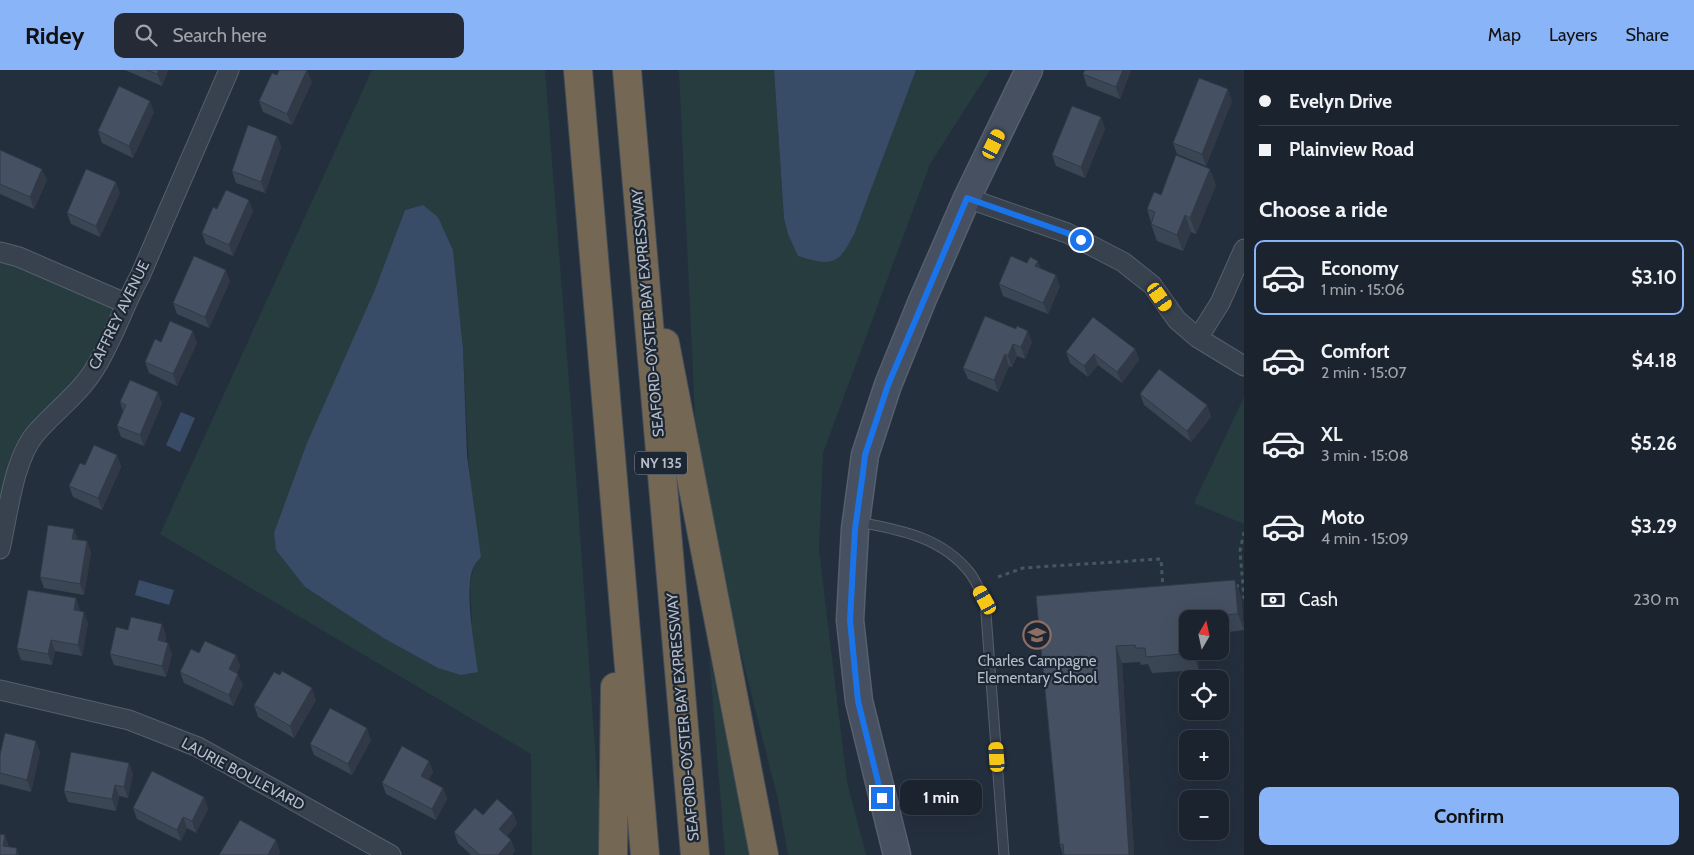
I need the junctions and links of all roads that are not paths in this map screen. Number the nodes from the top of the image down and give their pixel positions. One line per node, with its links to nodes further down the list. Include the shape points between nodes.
1 (229, 70): 9 (street, CAFFREY AVENUE, via 140,276)
2 (578, 70): 14 (highway)
3 (627, 70): 6 (highway, SEAFORD-OYSTER BAY EXPRESSWAY / NY 135)
4 (1029, 70): 5 (main road)
5 (967, 198): 10 (street, via 1067,233 1124,262 1152,285 1177,320); 12 (main road, via 888,385 865,455)
6 (640, 223): 19 (highway, SEAFORD-OYSTER BAY EXPRESSWAY / NY 135); 20 (highway, via 681,417 706,563)
7 (1244, 249): 10 (street, via 1220,303)
8 (0, 252): 9 (street, via 19,257)
9 (125, 303): 13 (street, CAFFREY AVENUE, via 97,365 26,449 15,481)
10 (1198, 338): 11 (street)
11 (1244, 366)
12 (856, 521): 21 (main road, via 850,620 858,701); 22 (lane, via 910,532 945,550 970,573 985,600)
13 (0, 549)
14 (619, 556): 17 (highway); 18 (highway)
15 (0, 690): 16 (street, LAURIE BOULEVARD, via 129,720 198,747)
16 (391, 855)
17 (612, 855)
18 (645, 855)
19 (695, 855)
20 (764, 855)
21 (897, 855)
22 (1004, 855)

